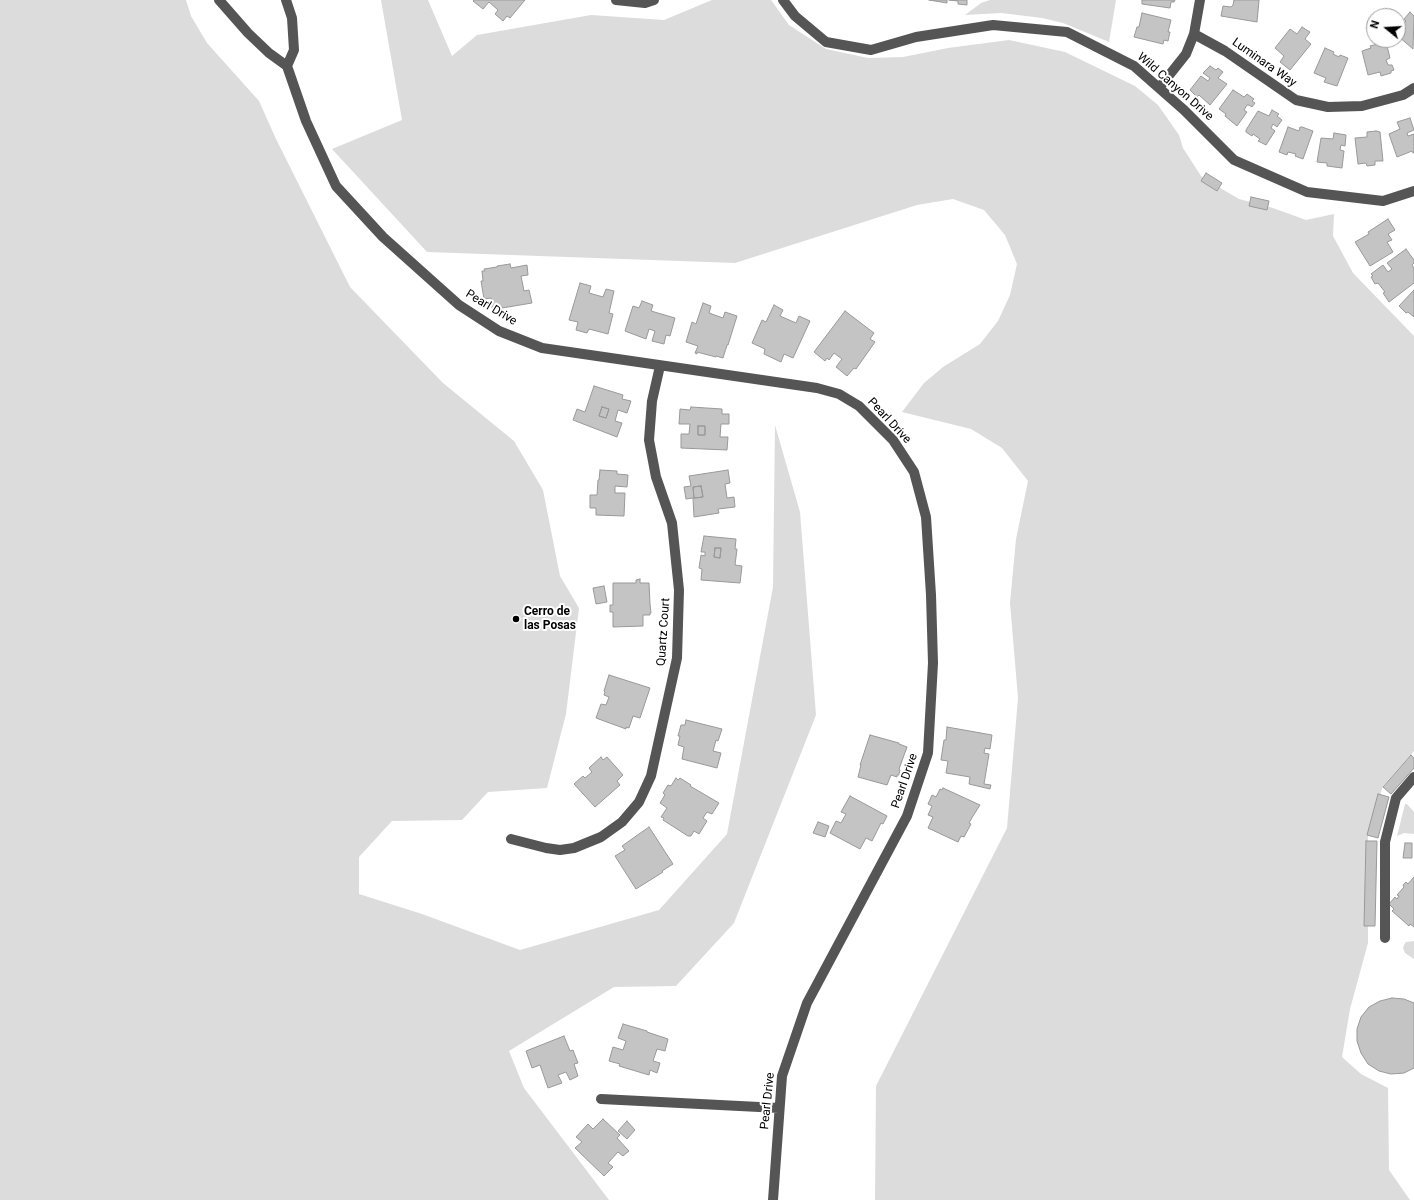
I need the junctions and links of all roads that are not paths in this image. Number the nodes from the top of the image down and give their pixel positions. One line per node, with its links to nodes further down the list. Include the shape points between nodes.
1 (219, 0): 8 (street, via 248,33 269,53)
2 (286, 0): 8 (street, via 292,18 294,50)
3 (616, 0): 4 (street, via 646,3)
4 (654, 0)
5 (783, 0): 9 (street, Wild Canyon Drive, via 795,16 826,42 871,50 916,37 993,25 1067,32 1134,66)
6 (1200, 0): 7 (street)
7 (1194, 34): 9 (street, via 1186,54); 10 (street, Luminara Way, via 1225,51 1296,100 1328,107 1362,106 1403,95)
8 (288, 66): 12 (street, Pearl Drive, via 306,121 336,186 383,237 459,305 499,331 542,348)
9 (1159, 88): 11 (street, Wild Canyon Drive, via 1234,160 1307,192 1383,201)
10 (1414, 88)
11 (1413, 194)
12 (660, 366): 14 (street, Quartz Court, via 652,401 649,440 656,478 672,523 680,590 678,658 651,776 639,802 622,822 601,837 574,848 560,850); 17 (street, Pearl Drive, via 809,386 839,394 859,406 893,440 914,472 926,517 933,663 928,753 907,816 807,1002 782,1076)
13 (1414, 777): 15 (street, via 1396,798 1385,842)
14 (511, 839)
15 (1385, 938)
16 (601, 1099): 17 (street)
17 (779, 1108): 18 (street, Pearl Drive)
18 (773, 1200)

